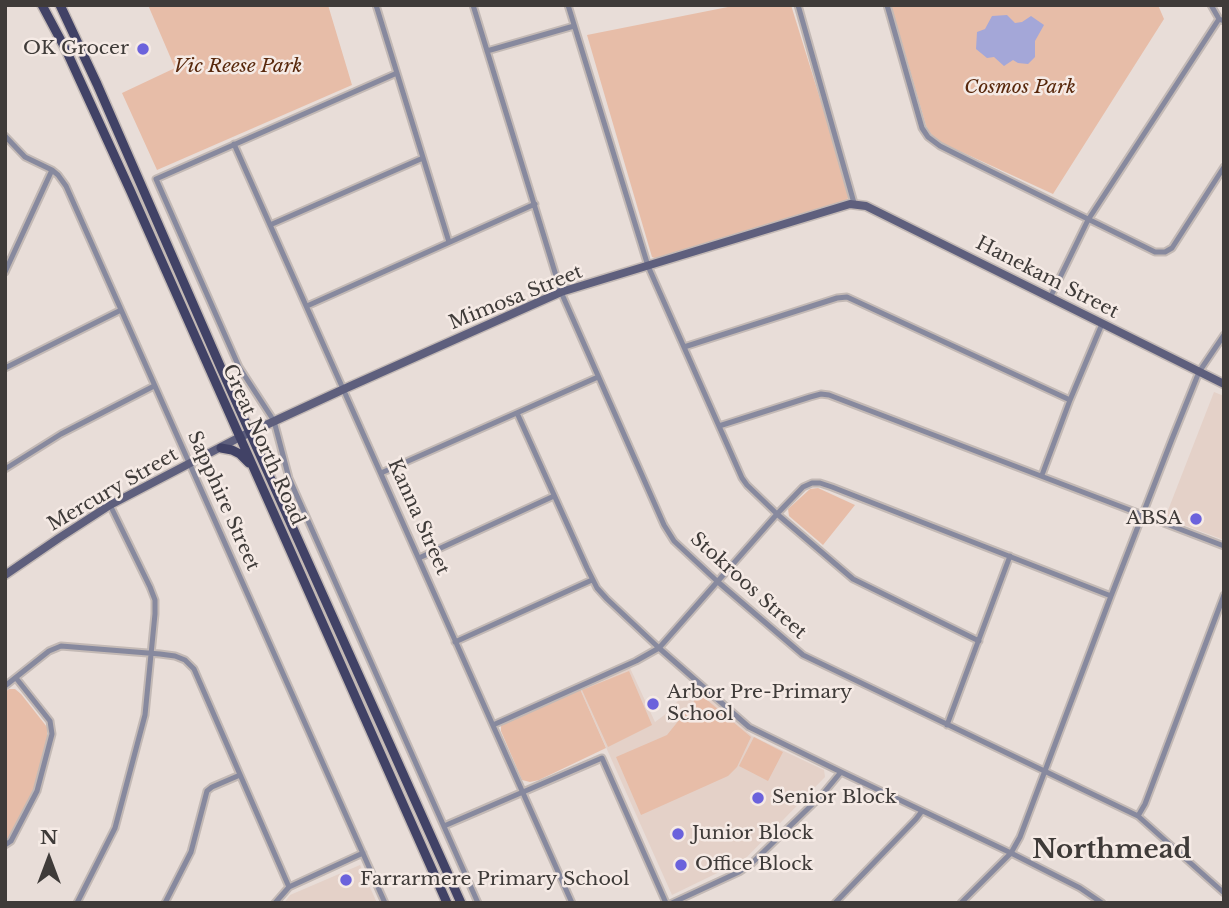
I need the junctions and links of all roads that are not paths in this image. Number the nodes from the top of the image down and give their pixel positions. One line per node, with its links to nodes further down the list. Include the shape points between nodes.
1 (42, 5): 44 (main road, Great North Road)
2 (60, 5): 43 (main road, Great North Road)
3 (376, 5): 12 (street)
4 (473, 5): 11 (street, Stokroos Street)
5 (568, 5): 10 (street)
6 (798, 5): 19 (street)
7 (887, 5): 20 (street, via 928,137)
8 (1211, 5): 9 (street)
9 (1222, 20): 20 (street)
10 (574, 26): 11 (street); 24 (street)
11 (487, 51): 18 (street, Stokroos Street)
12 (397, 73): 14 (street); 15 (street)
13 (5, 136): 17 (street, Sapphire Street, via 25,157)
14 (234, 144): 21 (street, Kanna Street); 41 (street, via 156,179 239,367)
15 (423, 158): 21 (street); 22 (street)
16 (1224, 167): 20 (street, via 1175,244 1165,252 1155,252)
17 (52, 170): 23 (street); 29 (street, Sapphire Street, via 66,186)
18 (535, 204): 22 (street); 26 (street, Stokroos Street)
19 (855, 204): 24 (street, Mimosa Street); 27 (street, Hanekam Street, via 876,210)
20 (1088, 220): 27 (street)
21 (270, 225): 28 (street, Kanna Street)
22 (449, 242): 28 (street)
23 (9, 256): 25 (street)
24 (648, 265): 26 (street, Mimosa Street); 32 (street)
25 (5, 272)
26 (561, 292): 35 (street, Stokroos Street); 38 (street, Mimosa Street)
27 (1050, 298): 30 (street, Hanekam Street)
28 (307, 306): 38 (street, Kanna Street)
29 (121, 310): 33 (street); 37 (street, Sapphire Street)
30 (1102, 324): 34 (street, Hanekam Street); 39 (street)
31 (1224, 335): 34 (street)
32 (684, 347): 39 (street, via 847,297); 42 (street)
33 (5, 368)
34 (1199, 372): 36 (street, Hanekam Street); 54 (street)
35 (598, 377): 40 (street); 60 (street, Stokroos Street, via 669,534)
36 (1224, 384)
37 (154, 386): 46 (street, Sapphire Street); 47 (street, via 61,433)
38 (344, 389): 41 (street, Mimosa Street); 49 (street, Kanna Street)
39 (1070, 400): 50 (street)
40 (517, 414): 49 (street); 51 (street)
41 (274, 421): 43 (street, Mimosa Street); 79 (street, via 289,478)
42 (719, 426): 50 (street, via 825,395); 53 (street, via 741,478)
43 (250, 432): 44 (street, Mimosa Street); 69 (main road, Great North Road)
44 (240, 437): 45 (street, Mercury Street); 48 (main road, Great North Road)
45 (221, 447): 46 (street, Mercury Street); 48 (main road, via 240,454)
46 (190, 464): 52 (street, Mercury Street); 81 (street, Sapphire Street)
47 (5, 469)
48 (255, 469): 70 (main road, Great North Road)
49 (381, 473): 57 (street, Kanna Street)
50 (1042, 475): 54 (street)
51 (554, 496): 57 (street); 59 (street)
52 (110, 505): 58 (street, Mercury Street); 66 (street, via 153,595)
53 (778, 514): 56 (street, via 803,487 820,483); 60 (street); 63 (street, via 858,582)
54 (1142, 514): 55 (street); 62 (street)
55 (1224, 546)
56 (1010, 556): 62 (street); 63 (street)
57 (419, 558): 64 (street, Kanna Street)
58 (5, 575)
59 (592, 580): 64 (street); 65 (street)
60 (718, 582): 65 (street); 72 (street, Stokroos Street, via 803,655)
61 (1224, 595): 78 (street)
62 (1111, 596): 74 (street)
63 (979, 641): 72 (street)
64 (455, 642): 71 (street, Kanna Street)
65 (659, 648): 71 (street); 73 (street, via 754,730)
66 (152, 654): 67 (street, via 61,646); 75 (street, via 175,656 190,664); 87 (street, via 145,715 115,828)
67 (16, 678): 68 (street); 80 (street, via 45,715 52,734 37,791)
68 (5, 686)
69 (370, 697): 70 (main road); 92 (main road, Great North Road)
70 (358, 702): 91 (main road, Great North Road)
71 (493, 725): 76 (street, Kanna Street)
72 (947, 725): 74 (street, Stokroos Street)
73 (841, 772): 77 (street); 96 (street, via 751,864)
74 (1045, 772): 78 (street, Stokroos Street); 82 (street)
75 (240, 775): 83 (street); 88 (street, via 207,791 191,852)
76 (523, 793): 79 (street); 94 (street, Kanna Street); 95 (street, via 602,758)
77 (922, 811): 82 (street); 97 (street)
78 (1138, 816): 84 (street, Stokroos Street)
79 (444, 825): 93 (street)
80 (5, 845)
81 (363, 853): 83 (street); 90 (street, Sapphire Street)
82 (1011, 853): 85 (street); 98 (street)
83 (289, 887): 89 (street)
84 (1224, 893)
85 (1093, 895): 86 (street); 99 (street)
86 (1088, 902)
87 (77, 903)
88 (165, 903)
89 (275, 903)
90 (385, 903)
91 (447, 903)
92 (461, 903)
93 (478, 903)
94 (572, 903)
95 (666, 903)
96 (672, 903)
97 (835, 903)
98 (961, 903)
99 (1102, 903)

